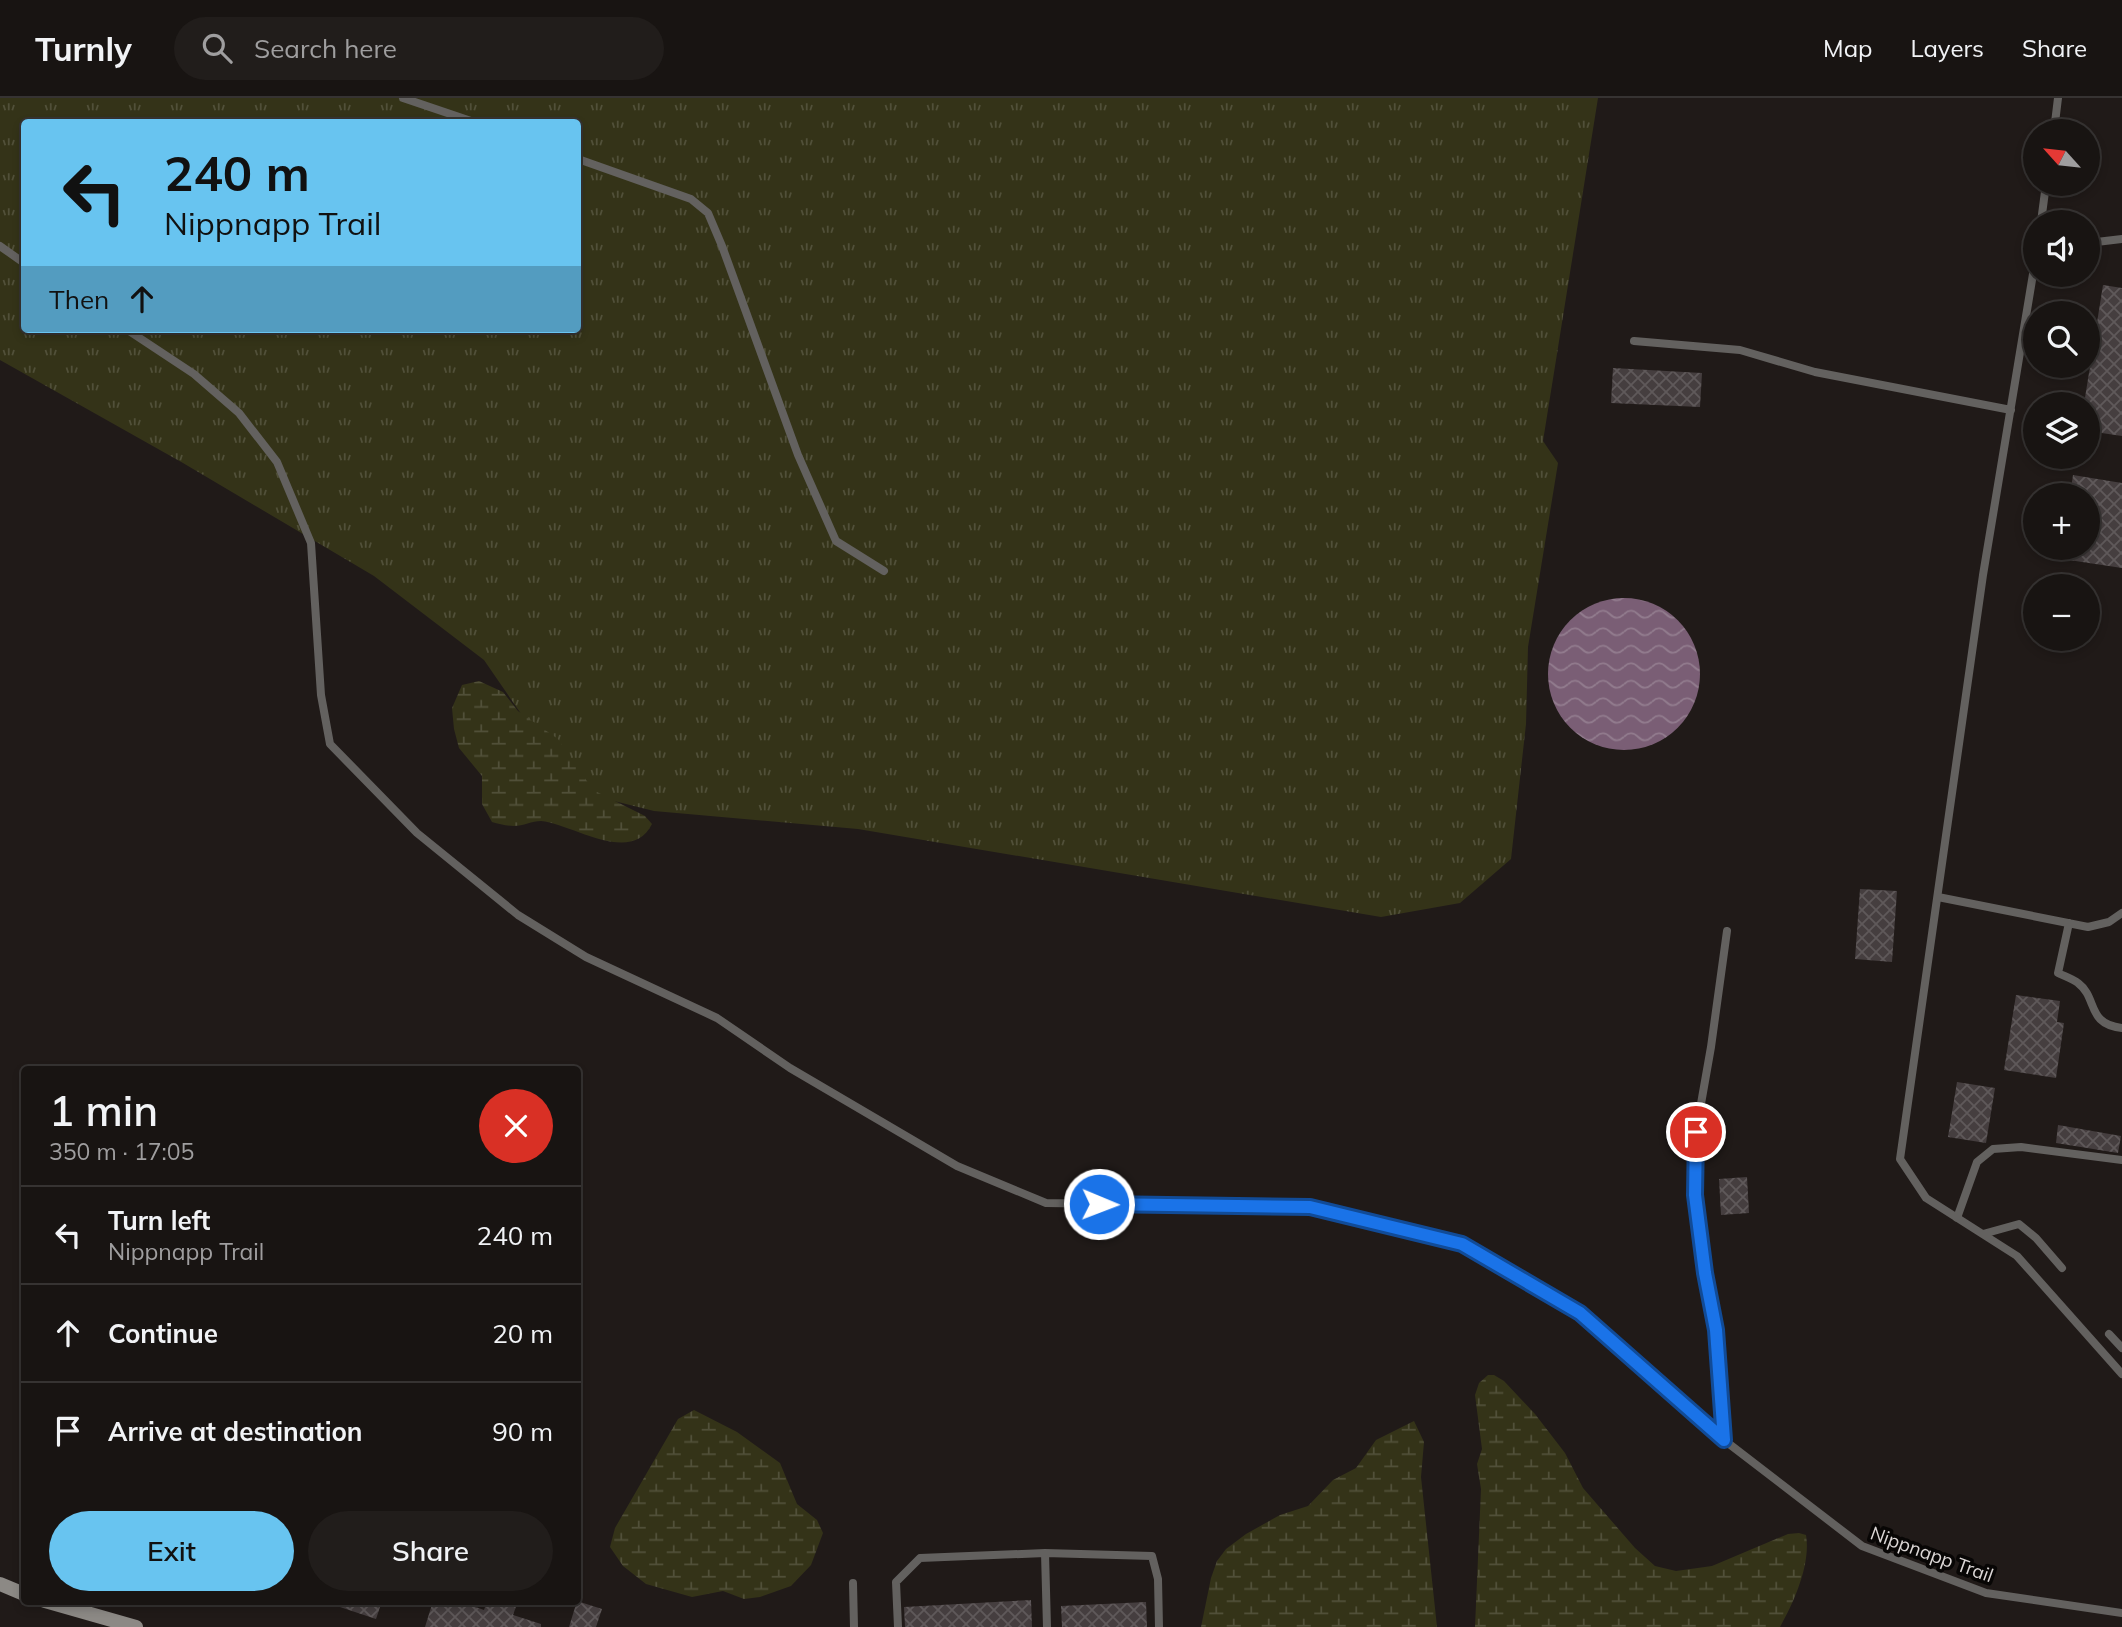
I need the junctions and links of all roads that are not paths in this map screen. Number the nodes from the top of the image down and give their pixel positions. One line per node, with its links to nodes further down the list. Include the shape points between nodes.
1 (403, 98): 3 (lane)
2 (2058, 98): 4 (lane)
3 (465, 119)
4 (2055, 119)
5 (581, 160): 14 (lane, via 691,199 708,213 798,455 836,541)
6 (2122, 239): 7 (lane)
7 (2100, 242)
8 (0, 246): 9 (lane)
9 (21, 261)
10 (2031, 287): 13 (lane)
11 (132, 333): 27 (lane, Nippnapp Trail, via 194,374 239,412 277,462 311,543 321,695 330,744 417,833 518,915 586,957 717,1018 790,1068 957,1166 1046,1203 1310,1207 1462,1244 1580,1313)
12 (1634, 341): 13 (lane, via 1740,350 1815,372)
13 (2011, 410): 15 (lane)
14 (884, 572)
15 (1938, 897): 17 (lane); 21 (lane, via 1900,1159 1926,1198)
16 (2122, 914): 17 (lane, via 2088,926)
17 (2069, 923): 19 (lane, via 2058,973 2080,984 2101,1021)
18 (1727, 931): 27 (lane, via 1696,1132 1695,1195 1716,1330)
19 (2122, 1028)
20 (2122, 1160): 21 (lane, via 2021,1147 1993,1149 1977,1162)
21 (1956, 1217): 22 (lane)
22 (1983, 1234): 23 (lane, via 2019,1224); 26 (lane, via 2017,1256)
23 (2062, 1268)
24 (2109, 1334): 25 (lane)
25 (2122, 1348)
26 (2122, 1374)
27 (1724, 1440): 33 (lane, Nippnapp Trail, via 1861,1546 1986,1593)
28 (1045, 1553): 36 (lane, via 920,1558 896,1582); 37 (lane); 38 (lane, via 1152,1556 1158,1579)
29 (853, 1583): 35 (lane)
30 (0, 1584): 31 (main road)
31 (21, 1593)
32 (59, 1605): 34 (main road)
33 (2122, 1613)
34 (136, 1627)
35 (854, 1627)
36 (898, 1627)
37 (1047, 1627)
38 (1159, 1627)

